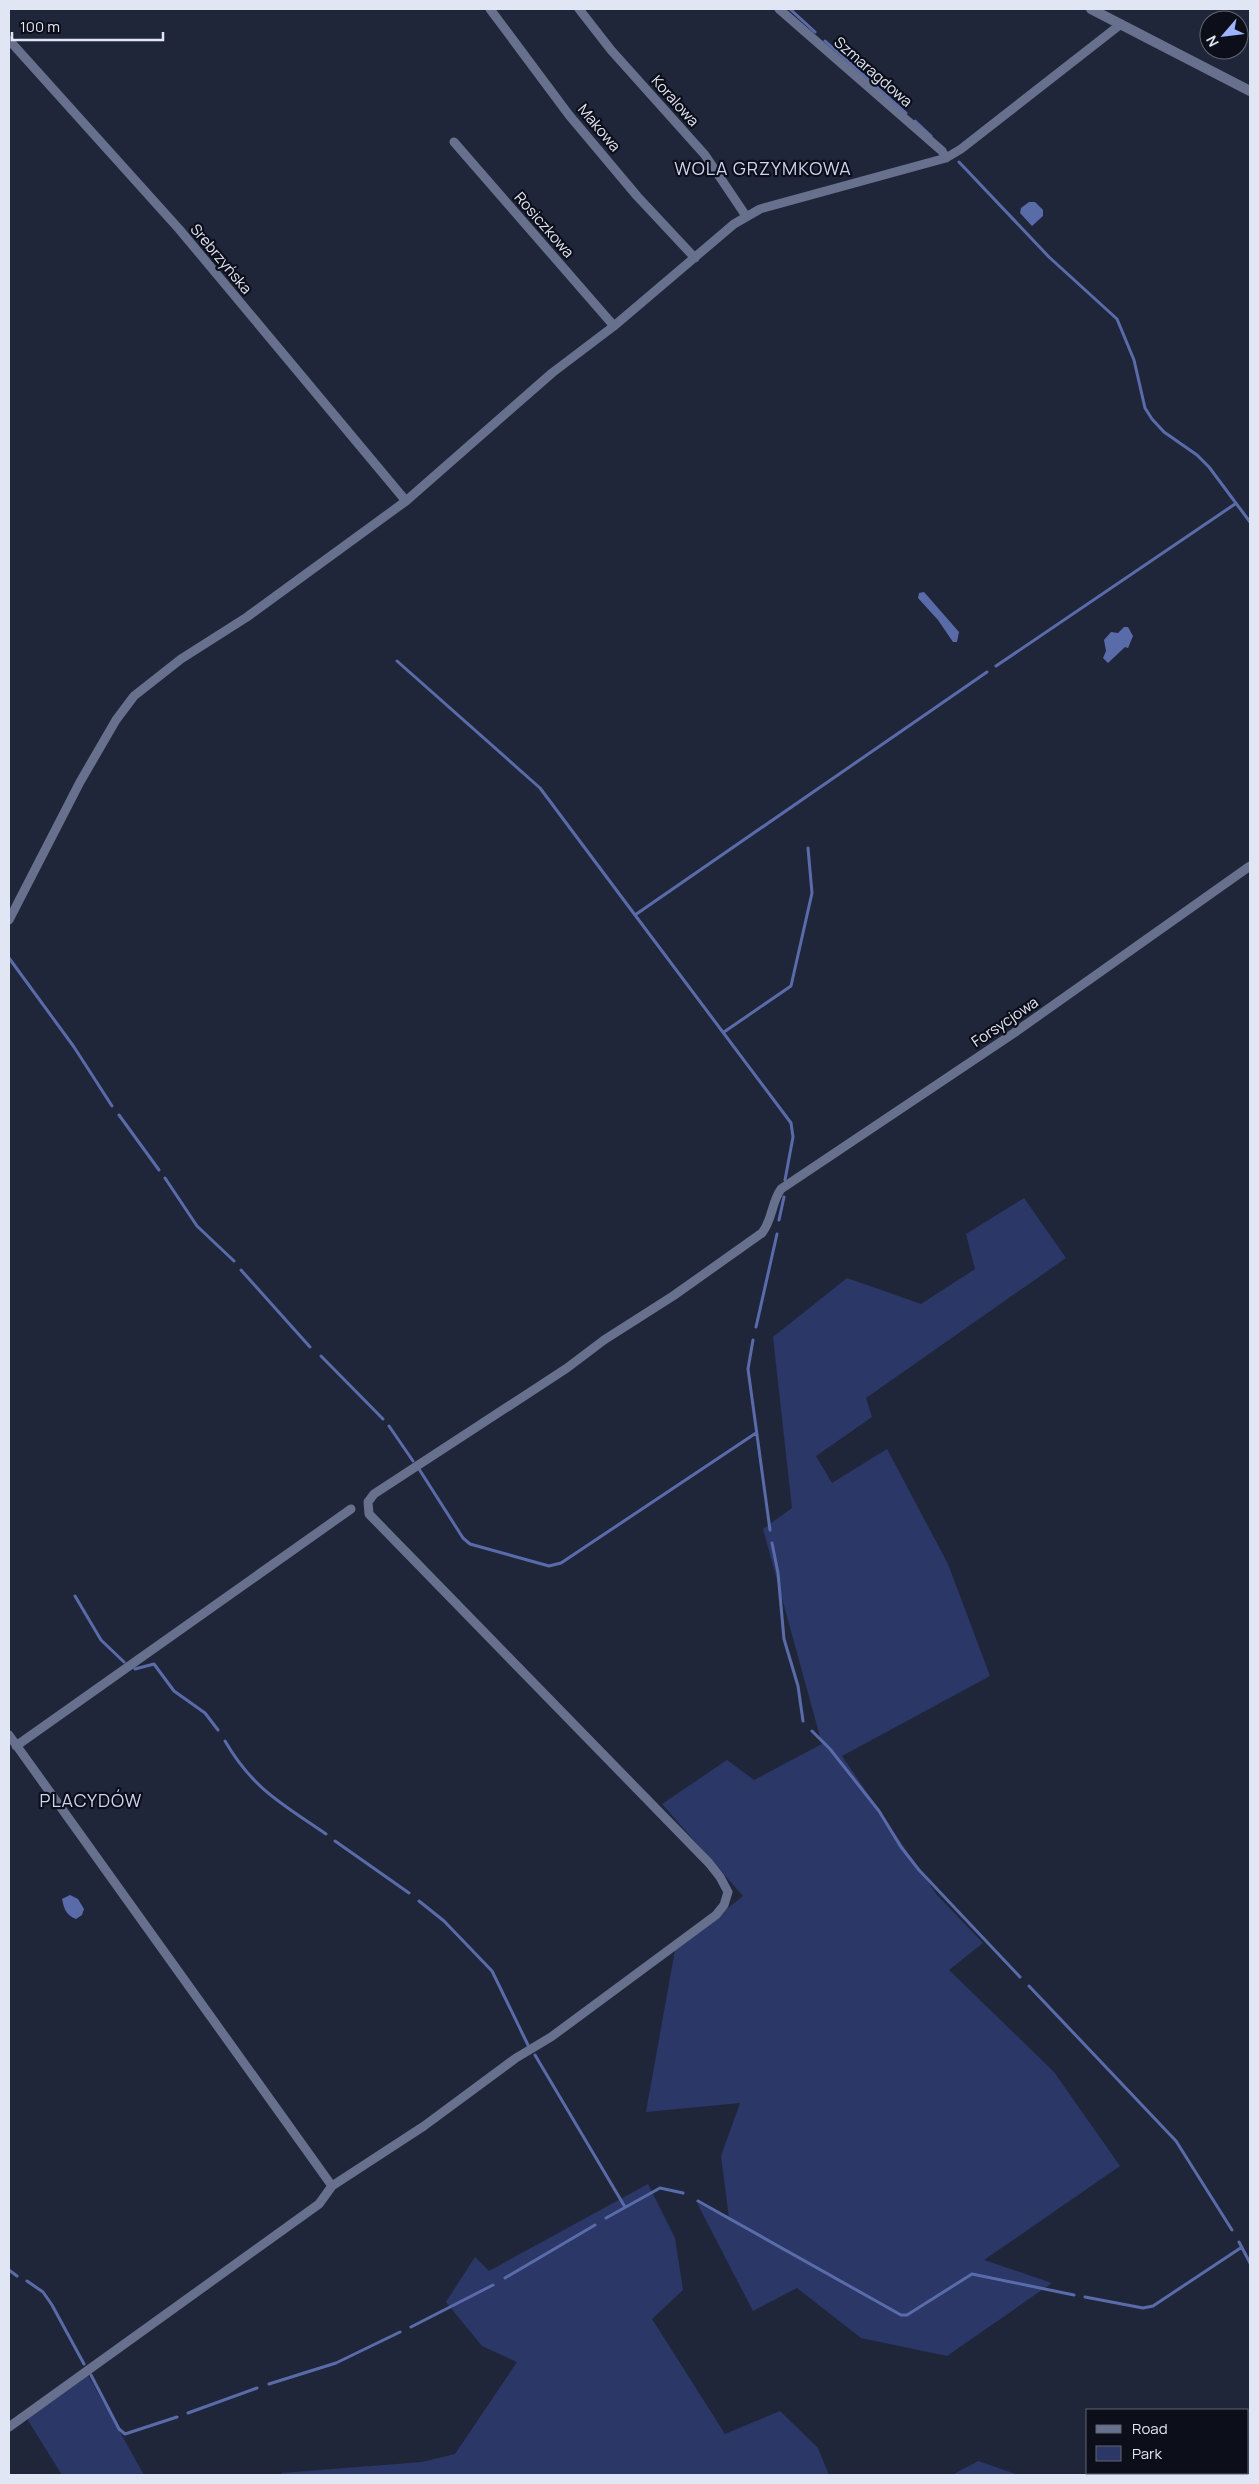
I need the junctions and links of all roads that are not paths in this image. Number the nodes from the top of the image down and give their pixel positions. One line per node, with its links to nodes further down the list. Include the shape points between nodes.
1 (490, 9): 11 (street, Makowa, via 569,115 637,196)
2 (579, 9): 10 (street, Koralowa, via 705,155)
3 (779, 9): 9 (street, Szmaragdowa, via 942,151)
4 (1091, 9): 5 (street)
5 (1121, 24): 7 (street); 9 (street)
6 (9, 40): 13 (street, Srebrzyńska, via 179,229)
7 (1250, 90)
8 (454, 142): 12 (street, Rosiczkowa)
9 (946, 158): 10 (street, via 820,191)
10 (746, 216): 11 (street)
11 (695, 258): 12 (street)
12 (614, 326): 13 (street, via 552,373)
13 (406, 501): 15 (street, via 247,617 181,659 134,696 80,782)
14 (1250, 866): 19 (street, Forsycjowa, via 1014,1033 799,1176 774,1198 772,1217 762,1233 567,1368 374,1494 368,1502 369,1514 658,1808 720,1876 728,1892 716,1915 661,1957 551,2038 516,2058 424,2126)
15 (9, 920)
16 (351, 1509): 18 (street)
17 (9, 1735): 18 (street)
18 (16, 1746): 19 (street)
19 (332, 2186): 20 (street, via 319,2204)
20 (9, 2427)

